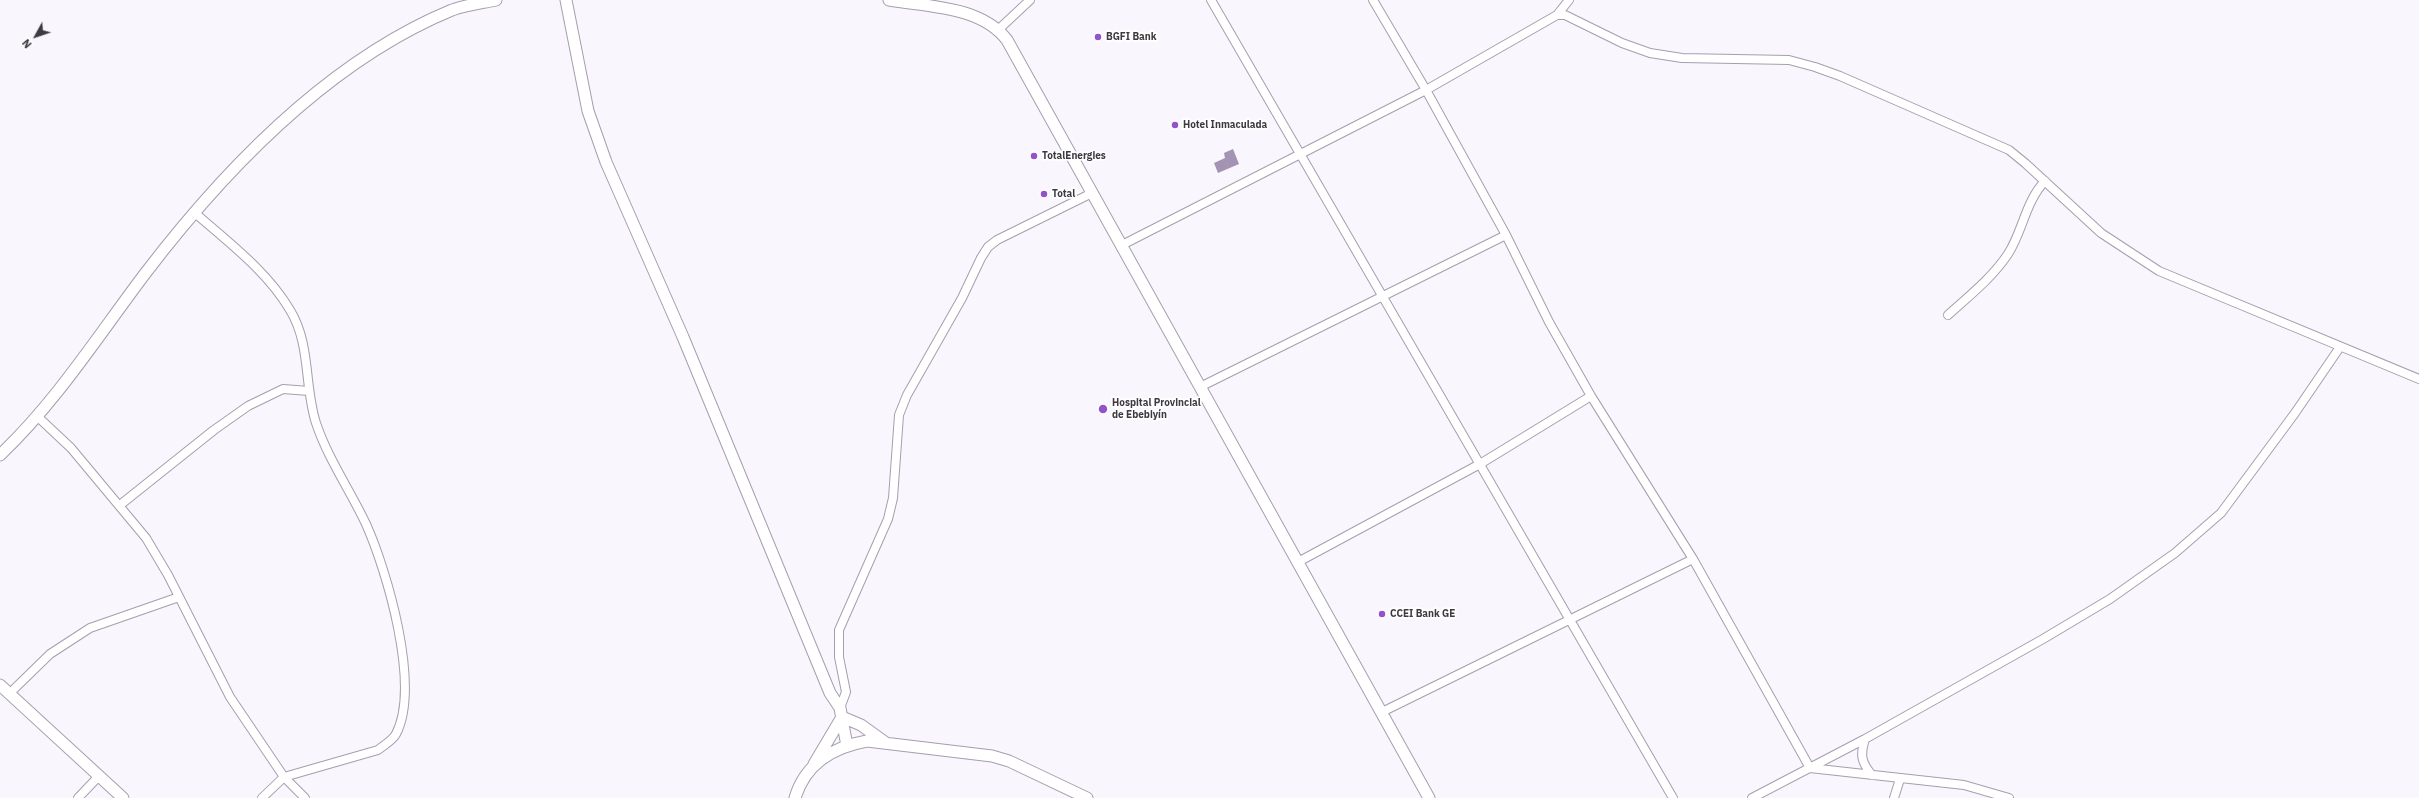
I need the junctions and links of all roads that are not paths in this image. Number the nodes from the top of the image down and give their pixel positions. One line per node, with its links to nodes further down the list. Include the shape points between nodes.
1 (496, 0): 14 (street, via 454,9 396,36 358,61 301,106 260,143)
2 (566, 0): 34 (street, via 588,111 606,162 674,316 830,692)
3 (890, 0): 9 (street, via 964,12 989,21)
4 (1030, 0): 9 (street)
5 (1211, 0): 11 (street)
6 (1374, 0): 10 (street)
7 (1569, 0): 8 (street)
8 (1557, 15): 10 (street); 12 (street, via 1566,15 1622,43 1650,53 1682,58 1789,60 1821,69 2009,150)
9 (999, 29): 13 (street)
10 (1426, 90): 11 (street); 15 (street)
11 (1302, 155): 16 (street); 17 (street)
12 (2045, 181): 18 (street, via 2033,196 2009,253 1987,280); 19 (street, via 2101,233 2159,271)
13 (1092, 193): 16 (street); 34 (street, via 997,240 988,247 907,395 899,415 893,498 888,519 839,630 839,657 846,692)
14 (195, 213): 22 (street, via 243,255 276,289 291,311 300,333); 24 (street, via 145,274)
15 (1506, 235): 17 (street); 23 (street, via 1549,322)
16 (1122, 246): 21 (street)
17 (1384, 297): 21 (street); 26 (street)
18 (1948, 315)
19 (2340, 347): 20 (street); 36 (street, via 2295,413 2221,512 2175,553 2110,599)
20 (2419, 379)
21 (1200, 387): 29 (street)
22 (309, 391): 27 (street, via 283,389 248,406); 43 (street, via 316,422 328,452 365,524 385,572 394,610 405,696 396,734 378,750)
23 (1591, 396): 26 (street); 28 (street)
24 (38, 417): 25 (street); 27 (street, via 71,448)
25 (0, 455)
26 (1480, 464): 29 (street); 31 (street)
27 (120, 505): 30 (street, via 146,538)
28 (1693, 559): 31 (street); 40 (street)
29 (1298, 562): 35 (street)
30 (179, 597): 33 (street, via 90,628 50,654); 43 (street, via 230,697)
31 (1569, 621): 35 (street); 52 (street)
32 (0, 684): 33 (street)
33 (10, 693): 42 (street)
34 (841, 712): 37 (street); 38 (street); 39 (street)
35 (1382, 712): 51 (street)
36 (1865, 739): 40 (street); 41 (street, via 1861,760)
37 (888, 744): 38 (street, via 867,741); 50 (street, via 992,756)
38 (847, 746): 39 (street)
39 (814, 765): 49 (street, via 801,779)
40 (1810, 768): 41 (street); 53 (street)
41 (1872, 775): 44 (street)
42 (99, 776): 45 (street); 46 (street)
43 (284, 777): 47 (street); 48 (street)
44 (1900, 779): 54 (street); 55 (street, via 1964,785)
45 (78, 798)
46 (124, 798)
47 (262, 798)
48 (306, 798)
49 (795, 798)
50 (1087, 798)
51 (1429, 798)
52 (1673, 798)
53 (1752, 798)
54 (1894, 798)
55 (2009, 798)

